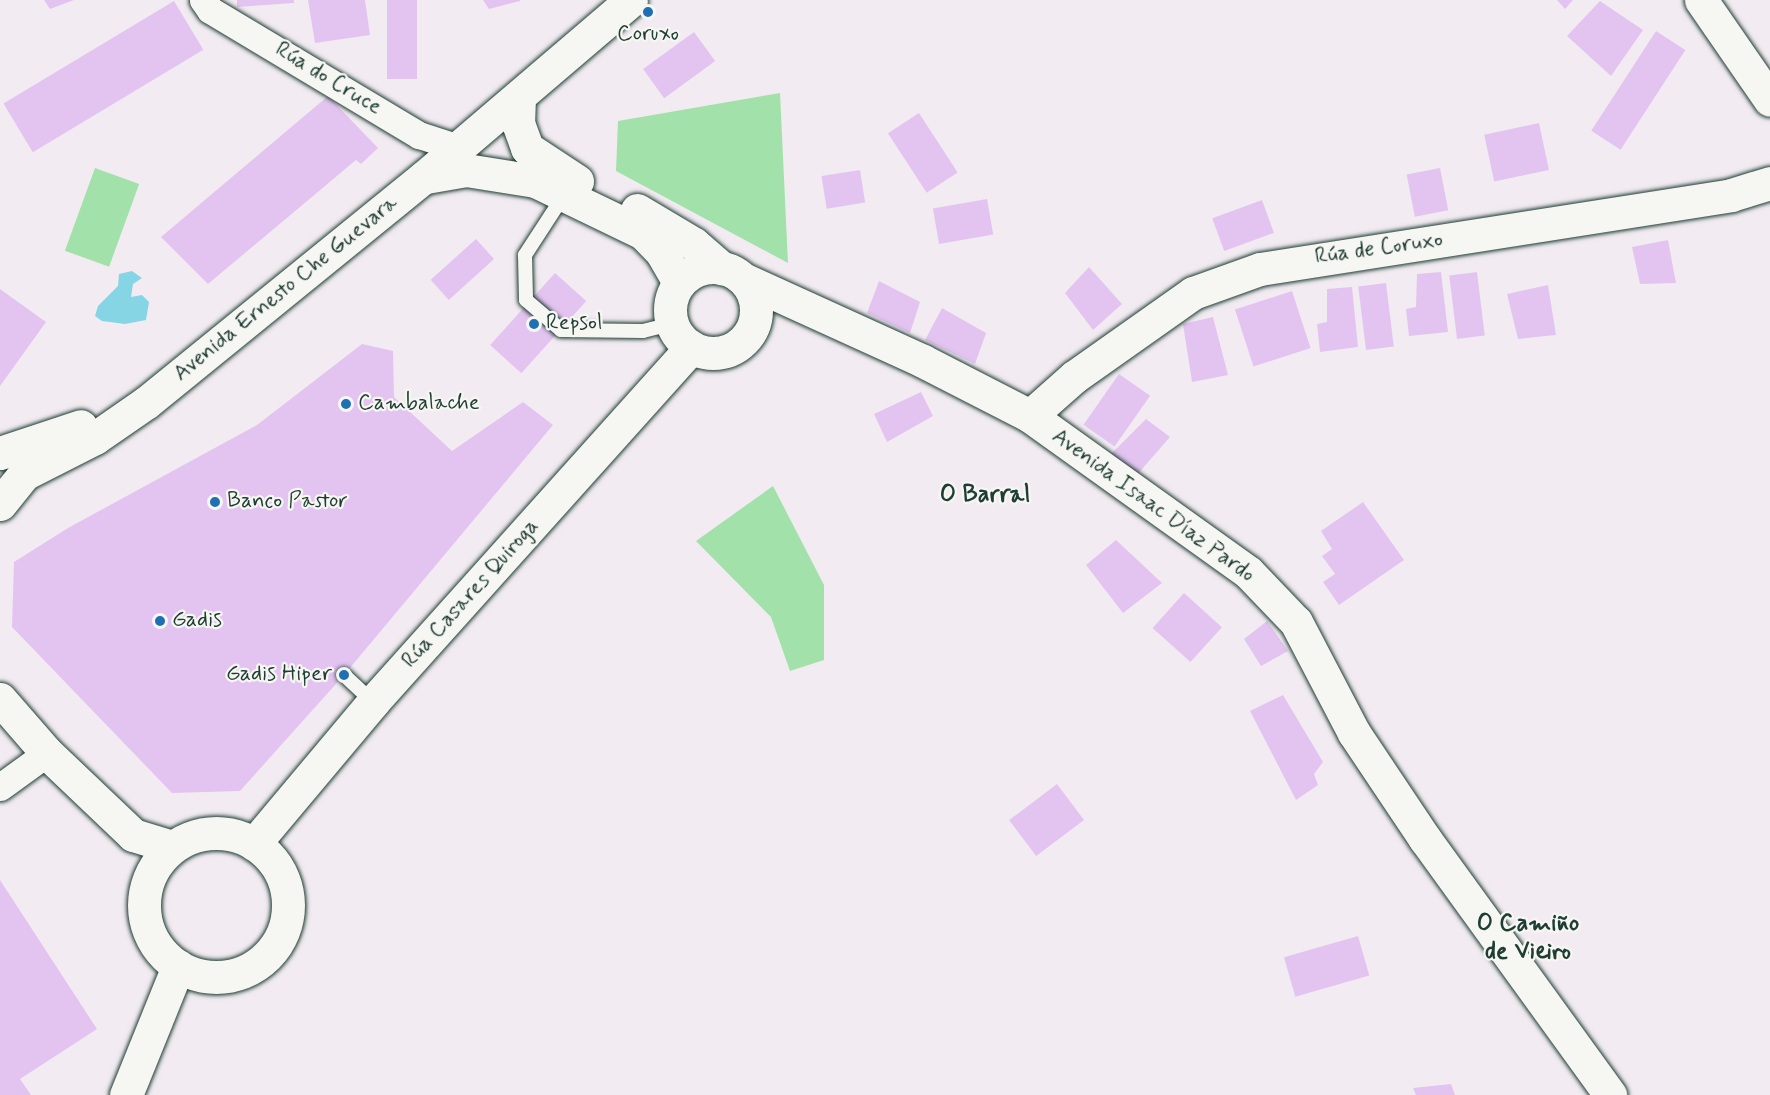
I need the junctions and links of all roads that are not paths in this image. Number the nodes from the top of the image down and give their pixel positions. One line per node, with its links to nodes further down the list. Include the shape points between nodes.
1 (203, 0): 6 (street, Rúa do Cruce, via 210,10 419,135)
2 (631, 0): 4 (street, Avenida Ernesto Che Guevara)
3 (1701, 0): 5 (street)
4 (519, 97): 6 (street, Avenida Ernesto Che Guevara); 10 (street, via 518,123 527,148 535,155 559,172 622,202 694,244)
5 (1770, 100)
6 (459, 148): 7 (street, Avenida Ernesto Che Guevara)
7 (424, 177): 9 (street, via 466,170 504,174 535,181); 15 (street, Avenida Ernesto Che Guevara)
8 (1770, 183): 16 (street, Rúa de Coruxo, via 1731,195 1260,269 1193,293 1083,370)
9 (565, 194): 11 (street, via 643,233 663,253); 14 (lane, via 525,255 526,300 561,330 643,331)
10 (733, 273): 11 (street, via 706,267); 12 (street, Avenida Isaac Díaz Pardo); 13 (street, via 755,298)
11 (679, 282): 14 (street, via 672,295)
12 (813, 312): 13 (street, via 784,313); 16 (street, Avenida Isaac Díaz Pardo)
13 (754, 324): 14 (street, via 741,342 720,353)
14 (681, 336): 21 (street, Rúa Casares Quiroga, via 638,410)
15 (147, 402): 17 (street, Avenida Ernesto Che Guevara); 18 (street, Avenida Ernesto Che Guevara, via 95,438 24,474)
16 (1030, 416): 30 (street, Avenida Isaac Díaz Pardo, via 1248,572 1296,622 1354,733)
17 (0, 453)
18 (0, 504)
19 (344, 675): 21 (lane)
20 (0, 699): 22 (street)
21 (373, 702): 25 (street, Rúa Casares Quiroga)
22 (47, 753): 23 (street); 24 (street)
23 (0, 788)
24 (133, 835): 26 (street); 27 (street)
25 (254, 844): 26 (street, via 234,835 213,833 192,837); 28 (street, via 272,858 283,878 288,899 286,922 278,942 263,960 222,977 200,975)
26 (172, 847): 27 (street)
27 (148, 879): 28 (street, via 143,903 147,928 160,950)
28 (178, 966): 29 (street)
29 (126, 1095)
30 (1610, 1095)

